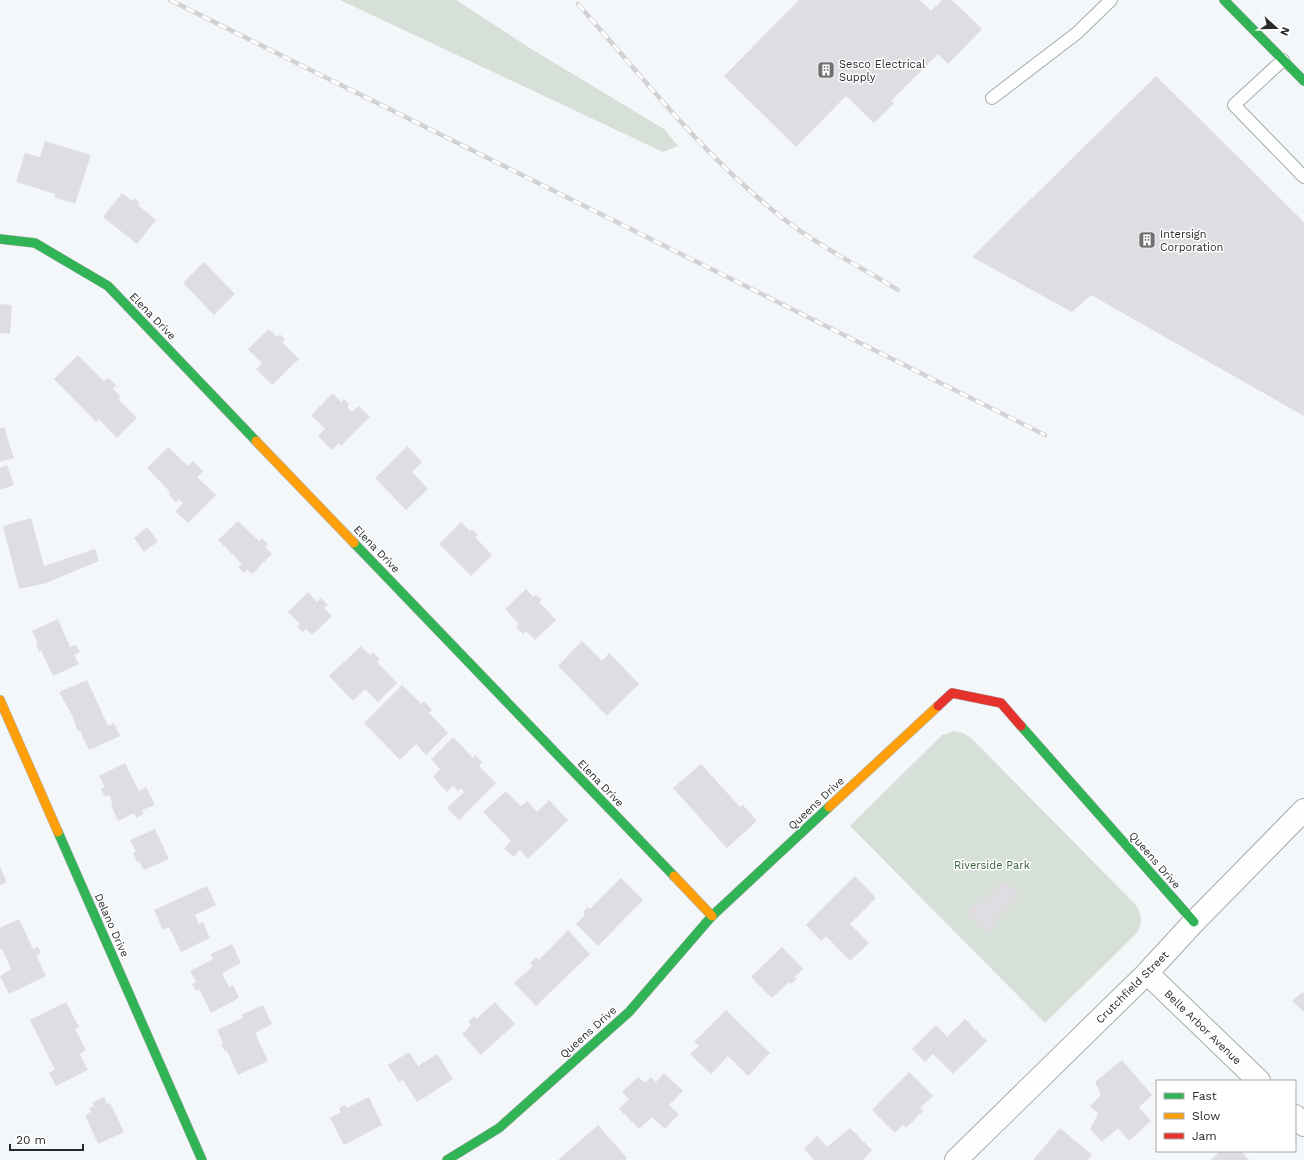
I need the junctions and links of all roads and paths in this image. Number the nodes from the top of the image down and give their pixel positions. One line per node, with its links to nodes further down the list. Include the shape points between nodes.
1 (1111, 0): 5 (lane, via 1077,33)
2 (1224, 0): 3 (street)
3 (1283, 60): 4 (street); 6 (lane, via 1234,105)
4 (1304, 80)
5 (992, 98)
6 (1304, 178)
7 (0, 239): 10 (street, Elena Drive, via 36,243 108,286)
8 (0, 700): 16 (street, Delano Drive)
9 (1304, 810): 11 (street, Crutchfield Street)
10 (712, 916): 11 (street, Queens Drive, via 952,693 1001,703); 17 (street, Queens Drive, via 629,1012 499,1128)
11 (1194, 922): 12 (street, Crutchfield Street)
12 (1147, 974): 13 (street, Belle Arbor Avenue); 18 (street, Crutchfield Street)
13 (1258, 1080)
14 (1296, 1117): 15 (street)
15 (1304, 1125)
16 (202, 1160)
17 (447, 1160)
18 (956, 1160)

